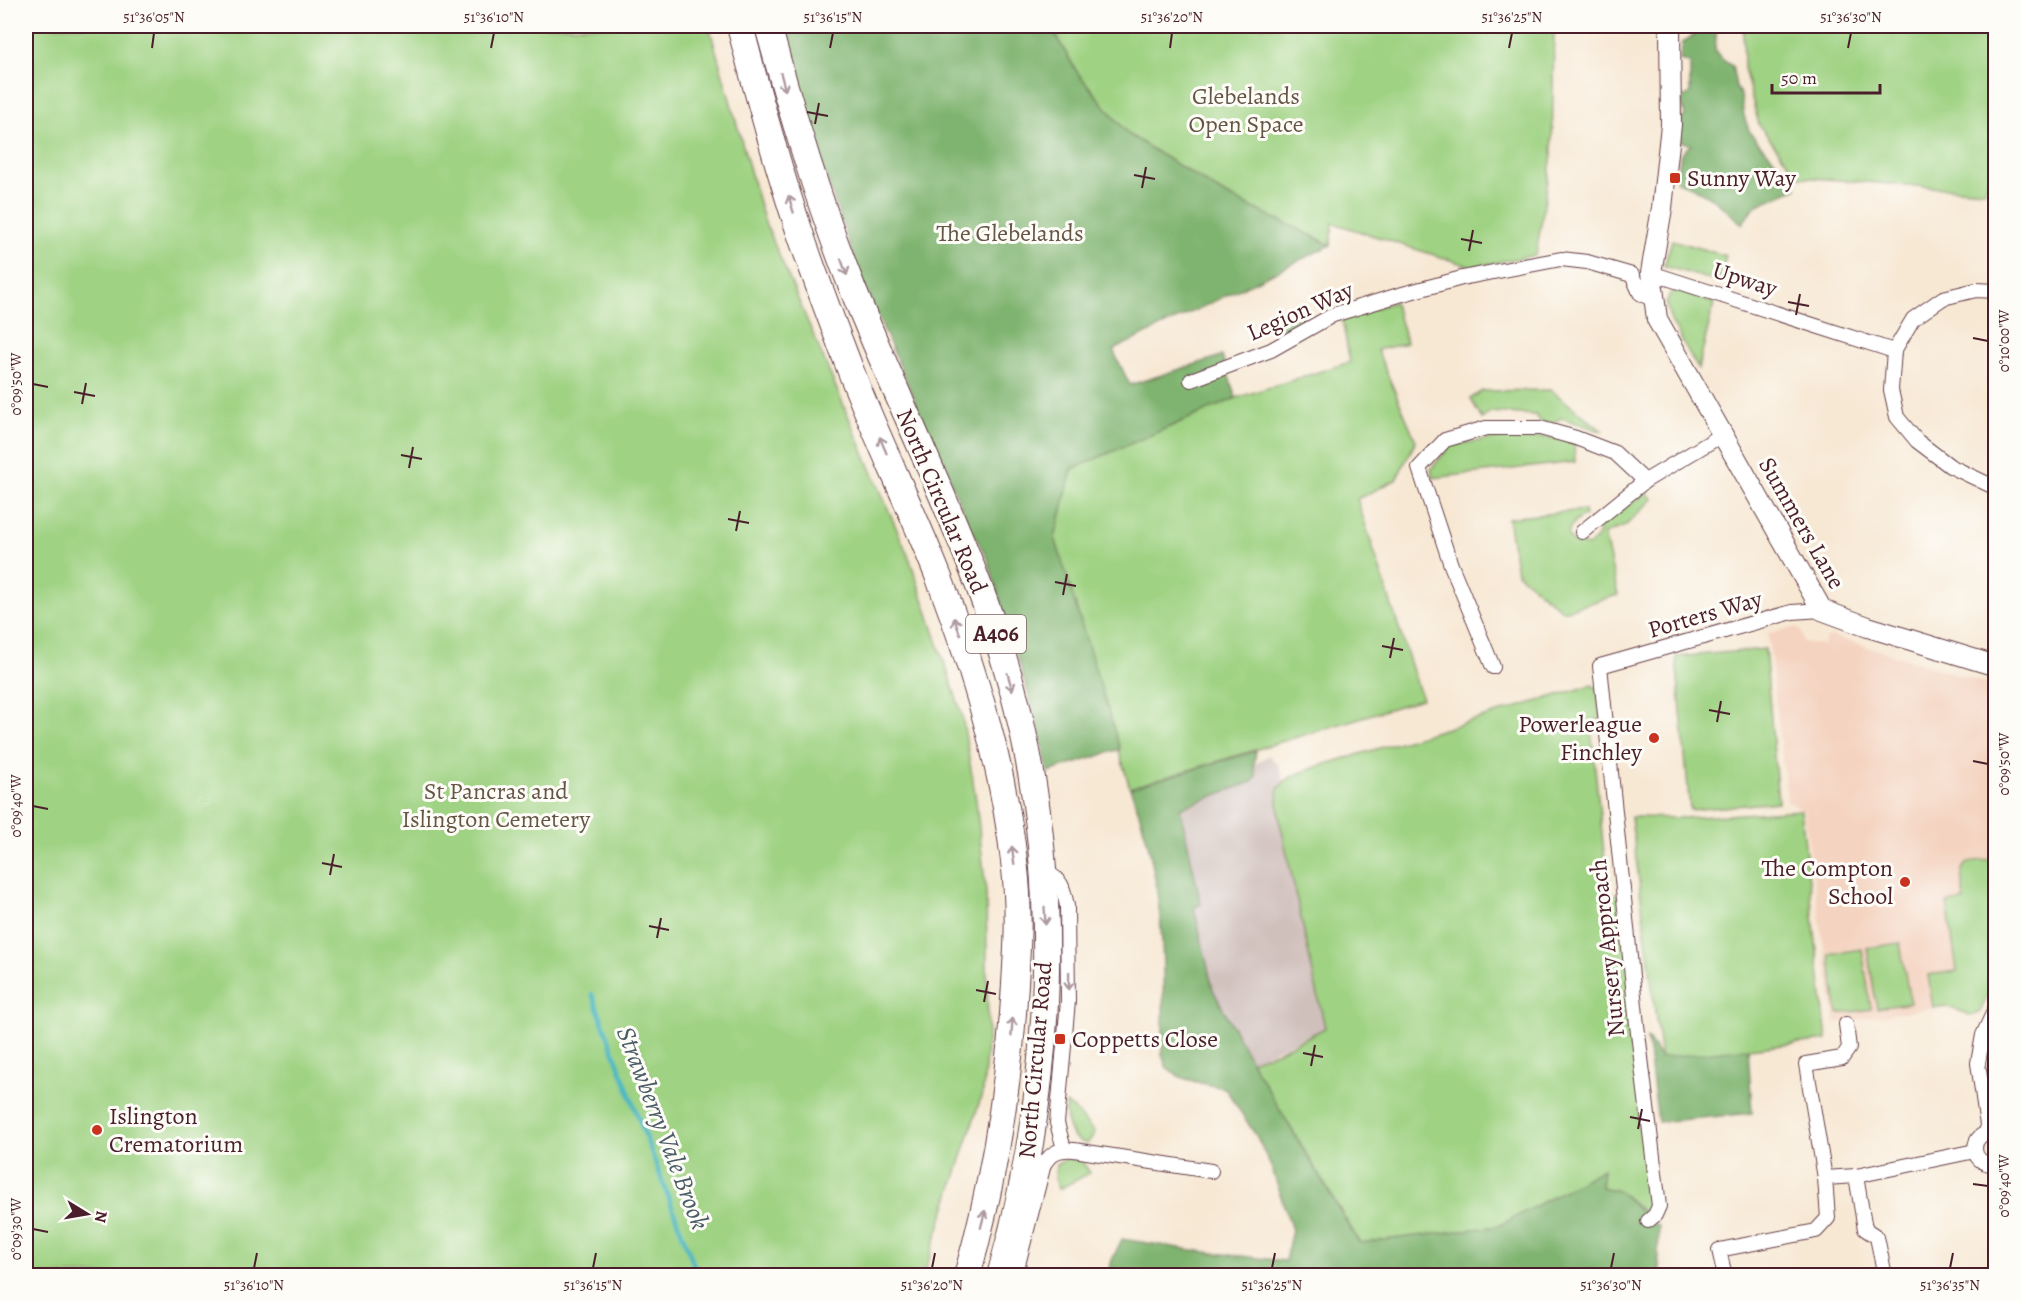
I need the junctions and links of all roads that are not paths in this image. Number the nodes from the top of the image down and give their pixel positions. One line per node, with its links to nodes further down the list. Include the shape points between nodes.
1 (740, 26): 30 (highway, North Circular Road / A406, one-way to 1, via 999,1141 1011,1055 1019,934 1008,814 993,742 964,646 853,376 800,233)
2 (768, 26): 18 (highway, North Circular Road / A406, one-way to 18, via 815,188 851,286 993,626 1030,768)
3 (1670, 26): 4 (street, Summers Lane, via 1671,125)
4 (1651, 273): 7 (street, Summers Lane); 8 (street, Upway)
5 (1462, 278): 7 (street, Summers Lane, via 1561,259 1632,275 1640,293); 9 (street, Legion Way, via 1333,315 1271,350)
6 (1995, 291): 8 (street, via 1976,290 1943,298 1913,319)
7 (1653, 300): 10 (street, Summers Lane, via 1658,319)
8 (1894, 351): 12 (street, via 1891,390 1897,417 1917,441 1950,466)
9 (1191, 380)
10 (1722, 435): 11 (street); 14 (street, Summers Lane)
11 (1645, 480): 13 (street); 17 (street, via 1615,453 1540,428 1486,428 1445,440 1419,468 1451,565)
12 (1995, 488)
13 (1582, 532)
14 (1822, 610): 15 (street, Porters Way, via 1792,612); 16 (street, Summers Lane)
15 (1600, 666): 28 (street, Nursery Approach, via 1659,1206)
16 (1995, 666)
17 (1493, 667)
18 (1042, 870): 22 (street, one-way to 22, via 1057,878 1067,906 1068,1002 1057,1123); 31 (highway, North Circular Road / A406, one-way to 31, via 1045,981 1036,1107 1023,1183)
19 (1995, 1007): 21 (street, via 1983,1035 1978,1063)
20 (1846, 1024): 27 (street, via 1849,1048 1842,1058 1806,1064)
21 (1992, 1132): 23 (street, via 1976,1141)
22 (1064, 1149): 25 (street); 32 (street, via 1050,1154 1044,1164)
23 (1975, 1151): 24 (street, via 1981,1162); 26 (street)
24 (1995, 1168)
25 (1211, 1172)
26 (1856, 1176): 27 (street); 29 (street, via 1865,1229 1877,1237)
27 (1825, 1178): 33 (street, via 1828,1218 1822,1226 1816,1231 1719,1250)
28 (1648, 1221)
29 (1884, 1271)
30 (967, 1275)
31 (999, 1275)
32 (1015, 1275)
33 (1725, 1275)

